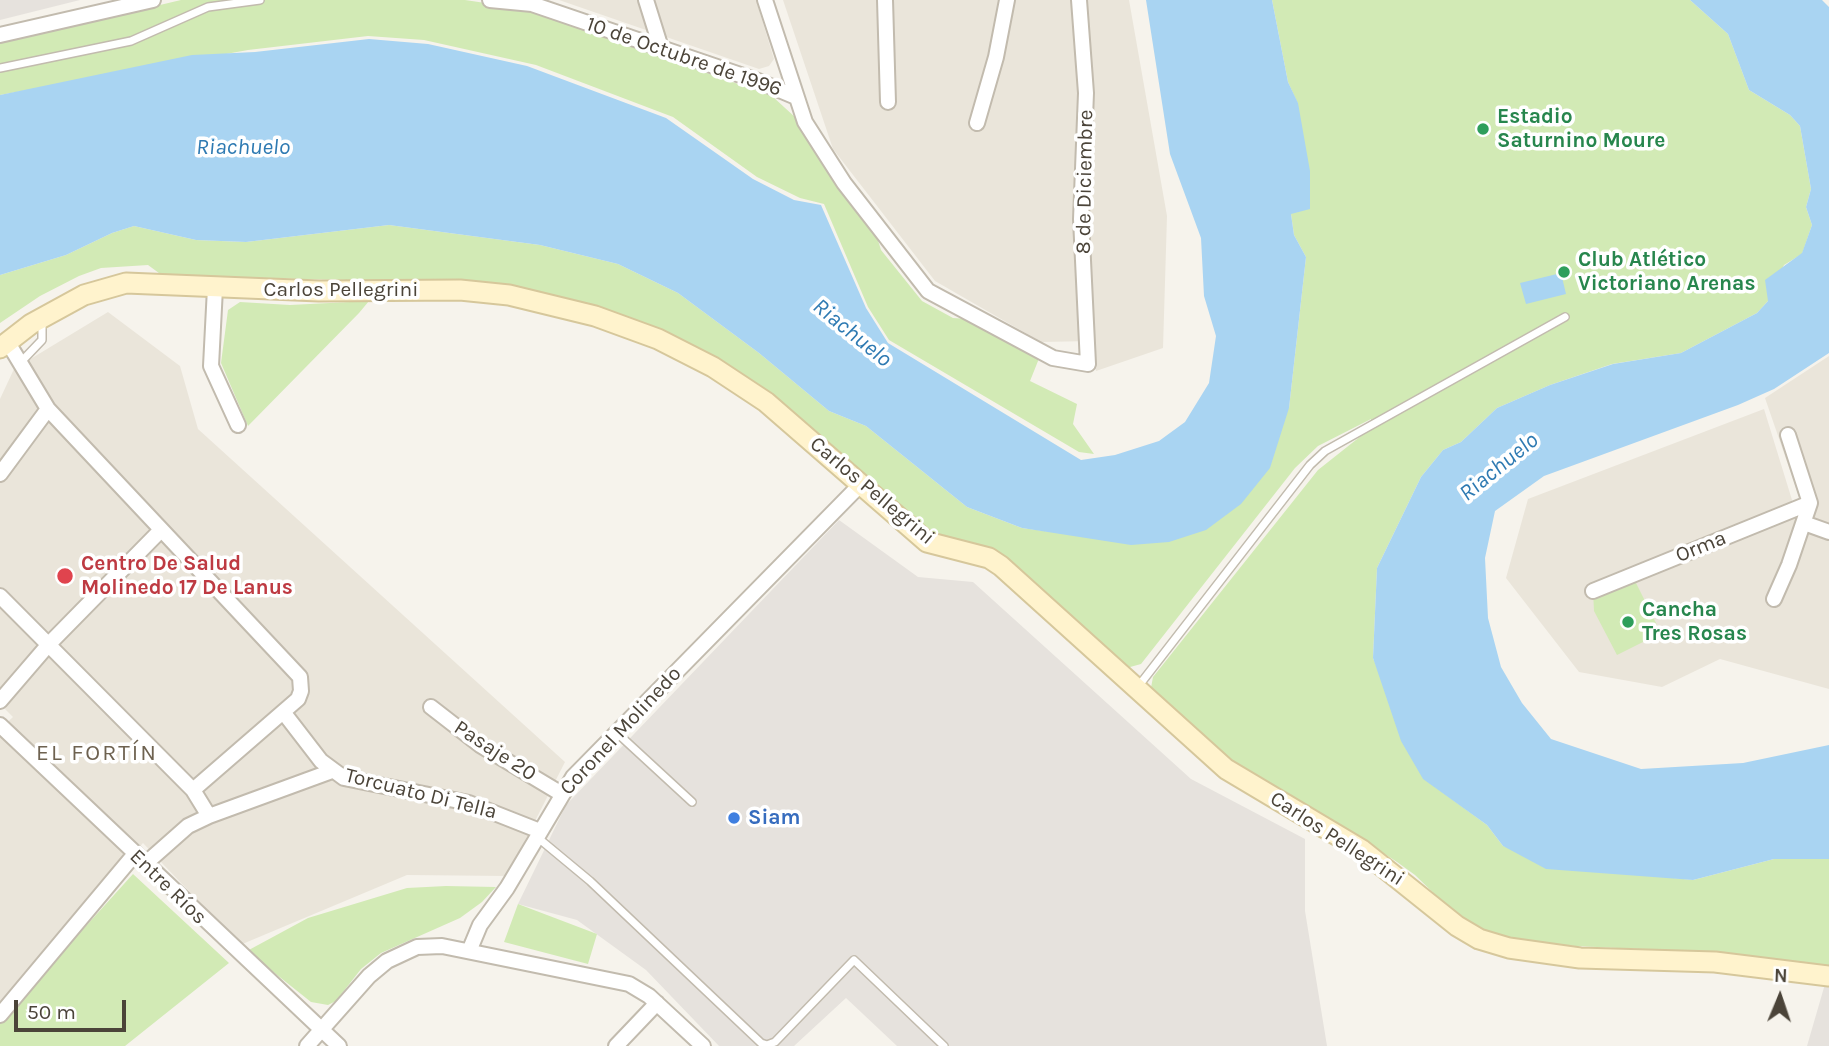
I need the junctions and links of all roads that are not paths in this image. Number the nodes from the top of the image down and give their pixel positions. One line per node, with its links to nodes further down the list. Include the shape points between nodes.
1 (153, 0): 9 (street)
2 (260, 0): 11 (lane, via 208,7 131,41)
3 (490, 0): 10 (street, 10 de Octubre de 1996, via 532,4)
4 (646, 0): 10 (street)
5 (765, 0): 12 (street)
6 (885, 0): 13 (street)
7 (1007, 0): 14 (street)
8 (1079, 0): 12 (street, 8 de Diciembre, via 1086,93 1081,219 1088,364 1054,358 928,291 844,183 805,122)
9 (0, 35)
10 (661, 48): 12 (street, 10 de Octubre de 1996)
11 (0, 68)
12 (796, 97)
13 (888, 102)
14 (976, 123)
15 (215, 288): 17 (street, Carlos Pellegrini, via 110,286); 21 (street, via 211,366); 24 (street, Carlos Pellegrini, via 460,290 509,295 595,316 658,339 713,367 766,402)
16 (1565, 317): 33 (lane, via 1325,451)
17 (42, 318): 18 (street, Carlos Pellegrini); 19 (lane, via 42,340)
18 (4, 345): 19 (street)
19 (20, 363): 20 (street)
20 (48, 409): 23 (street); 27 (street)
21 (239, 425)
22 (1788, 435): 25 (street)
23 (0, 474)
24 (861, 485): 33 (street, Carlos Pellegrini, via 927,541 989,558 1001,566); 38 (street, Coronel Molinedo)
25 (1810, 503): 26 (street); 29 (street, Orma)
26 (1804, 523): 28 (street); 31 (street)
27 (160, 531): 32 (street); 36 (street, via 300,677 301,691)
28 (1829, 532)
29 (1592, 590)
30 (0, 596): 32 (street)
31 (1774, 599)
32 (49, 644): 34 (street); 40 (street)
33 (1136, 688): 47 (street, Carlos Pellegrini, via 1226,769 1362,850 1479,939 1568,957 1715,962)
34 (0, 701)
35 (431, 708): 41 (street, Pasaje 20, via 480,745)
36 (284, 713): 39 (street, Torcuato Di Tella); 40 (street)
37 (0, 725): 45 (street, Entre Ríos)
38 (616, 732): 41 (street, Coronel Molinedo); 42 (lane)
39 (332, 771): 43 (street); 44 (street, Torcuato Di Tella, via 358,783 469,803)
40 (193, 790): 43 (street)
41 (560, 793): 44 (street, Coronel Molinedo)
42 (692, 802)
43 (209, 816): 45 (street)
44 (538, 834): 46 (street, Coronel Molinedo, via 480,925); 55 (lane, via 761,1043 775,1042 854,960)
45 (139, 860): 49 (street); 50 (street, Entre Ríos)
46 (470, 949): 48 (street, via 629,984); 50 (street, via 417,947 399,953 369,975)
47 (1829, 976)
48 (657, 1003): 53 (street); 54 (street)
49 (0, 1015)
50 (322, 1030): 51 (street); 52 (street, Entre Ríos)
51 (307, 1046)
52 (339, 1046)
53 (616, 1046)
54 (703, 1046)
55 (944, 1046)

